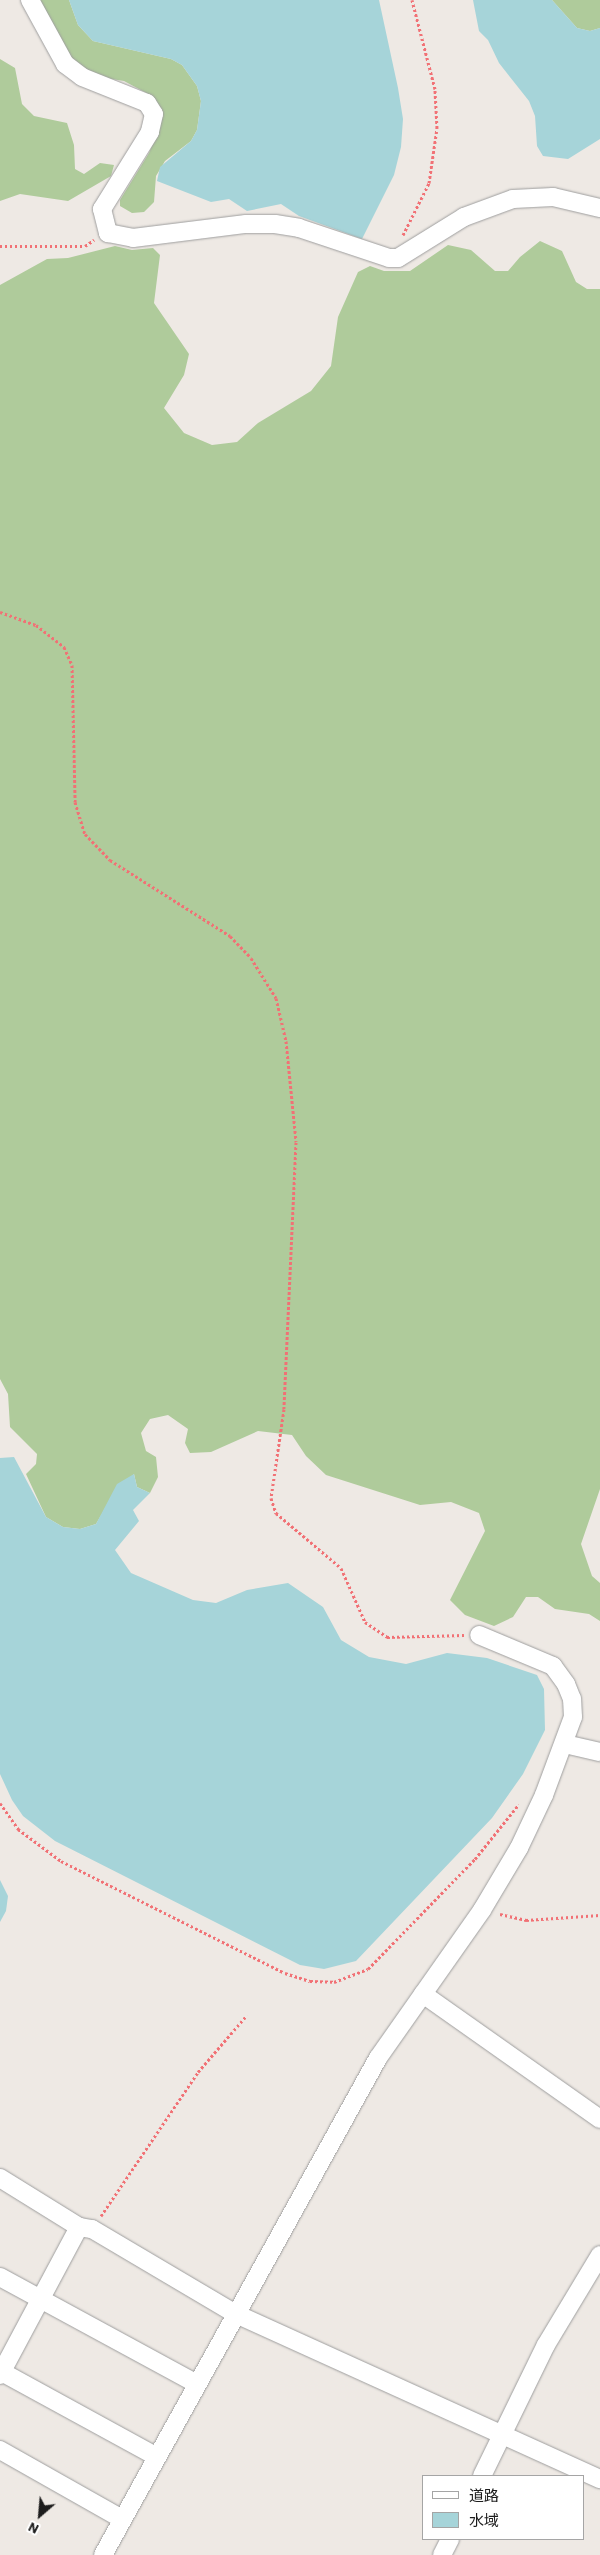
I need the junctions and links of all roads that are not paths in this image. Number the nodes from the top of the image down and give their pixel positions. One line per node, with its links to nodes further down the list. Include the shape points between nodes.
1 (30, 0): 2 (street, via 65,64 82,76 147,103 154,114 150,132 102,209 108,233 133,238 246,224 275,224 299,228 389,258 398,258 464,217 513,199 553,197)
2 (600, 208)
3 (479, 1635): 4 (street, via 552,1666 566,1684 572,1699 573,1717)
4 (565, 1744): 5 (street); 6 (street, via 518,1848 482,1910)
5 (600, 1752)
6 (423, 1994): 7 (street); 14 (street, via 378,2058)
7 (600, 2119)
8 (0, 2178): 9 (street)
9 (86, 2228): 13 (street); 14 (street)
10 (600, 2255): 11 (street)
11 (594, 2276): 17 (street, via 546,2345)
12 (0, 2277): 13 (street)
13 (41, 2300): 15 (street); 16 (street)
14 (236, 2314): 16 (street); 17 (street)
15 (1, 2372): 19 (street)
16 (197, 2384): 19 (street)
17 (503, 2435): 20 (street); 21 (street)
18 (0, 2450): 22 (street)
19 (157, 2457): 22 (street)
20 (483, 2475)
21 (600, 2479)
22 (122, 2519): 24 (street)
23 (450, 2540): 25 (street)
24 (103, 2555)
25 (442, 2555)

